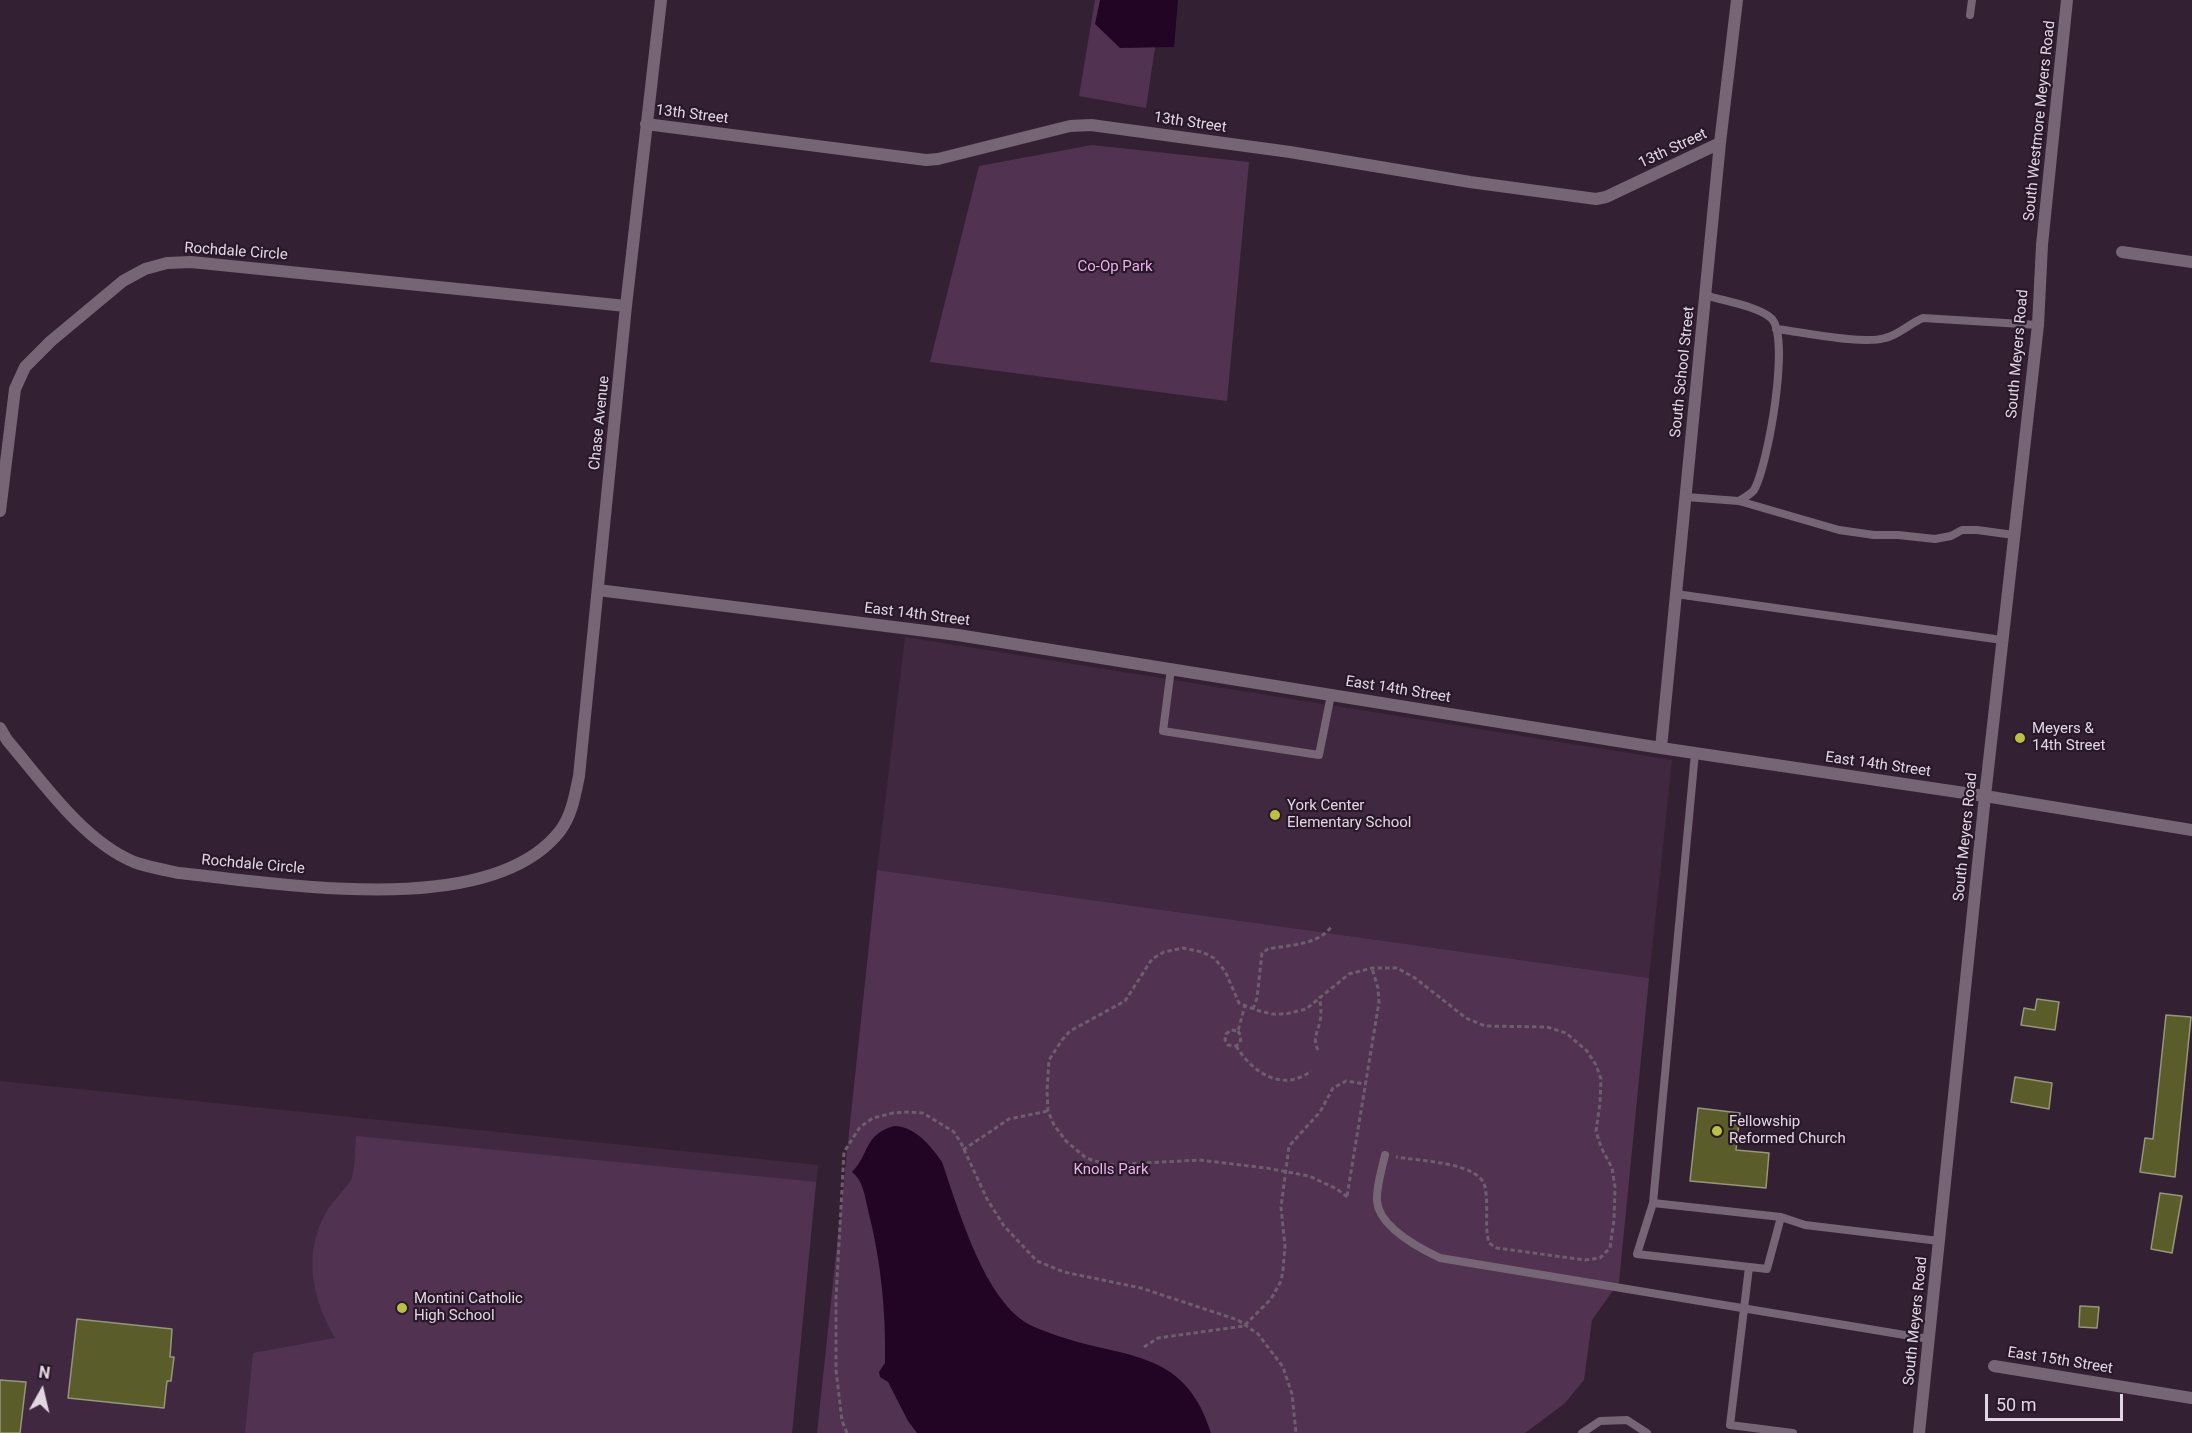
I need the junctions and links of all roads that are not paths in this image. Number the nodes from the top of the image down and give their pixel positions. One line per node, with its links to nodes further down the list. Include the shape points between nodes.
1 (661, 0): 6 (street, Chase Avenue)
2 (1737, 0): 7 (street, South School Street)
3 (1972, 0): 5 (lane)
4 (2067, 0): 8 (street, South Westmore Meyers Road)
5 (1970, 15)
6 (646, 124): 7 (street, 13th Street, via 926,160 1070,126 1091,125 1596,199); 12 (street, Chase Avenue)
7 (1720, 143): 11 (street, South School Street)
8 (2042, 245): 13 (street, South Meyers Road)
9 (2122, 252): 10 (street)
10 (2192, 262)
11 (1705, 295): 14 (lane, via 1759,311 1772,319); 15 (street, South School Street)
12 (626, 306): 17 (street, Rochdale Circle, via 212,263 167,263 145,269 123,281 25,367 15,389); 19 (street, Chase Avenue)
13 (2038, 325): 14 (lane, via 1923,318 1886,338 1868,341); 18 (street, South Meyers Road)
14 (1776, 329): 16 (lane, via 1775,407 1767,453 1753,491)
15 (1686, 497): 16 (lane); 20 (street, South School Street)
16 (1739, 501): 18 (lane, via 1839,530 1874,535 1935,539 1962,530)
17 (0, 511)
18 (2014, 535): 21 (street, South Meyers Road)
19 (598, 590): 22 (street, East 14th Street, via 958,635); 29 (street, Chase Avenue, via 577,787 569,815)
20 (1676, 594): 21 (lane); 25 (street, South School Street)
21 (2002, 640): 27 (street, South Meyers Road)
22 (1171, 669): 23 (street, East 14th Street); 23 (lane, via 1162,731 1319,755)
23 (1331, 695): 25 (street, East 14th Street)
24 (0, 728): 29 (street, Rochdale Circle, via 90,833 110,849 154,868 343,889 408,889 496,874 518,865)
25 (1661, 748): 26 (street, East 14th Street)
26 (1695, 753): 27 (street, East 14th Street); 31 (lane)
27 (1985, 796): 28 (street, East 14th Street); 33 (street, South Meyers Road)
28 (2192, 830)
29 (551, 842)
30 (1385, 1155): 35 (lane, via 1377,1199 1379,1213 1389,1226 1440,1258)
31 (1653, 1203): 32 (lane); 34 (lane, via 1636,1254)
32 (1781, 1217): 33 (lane, via 1804,1226); 34 (lane, via 1767,1269)
33 (1939, 1241): 36 (street, South Meyers Road)
34 (1749, 1267): 35 (lane)
35 (1743, 1310): 36 (lane); 41 (lane, via 1730,1425)
36 (1929, 1339): 42 (street, South Meyers Road)
37 (1994, 1366): 38 (street, East 15th Street)
38 (2192, 1398)
39 (1582, 1433): 40 (lane, via 1600,1421 1627,1420)
40 (1647, 1433)
41 (1793, 1433)
42 (1919, 1433)

